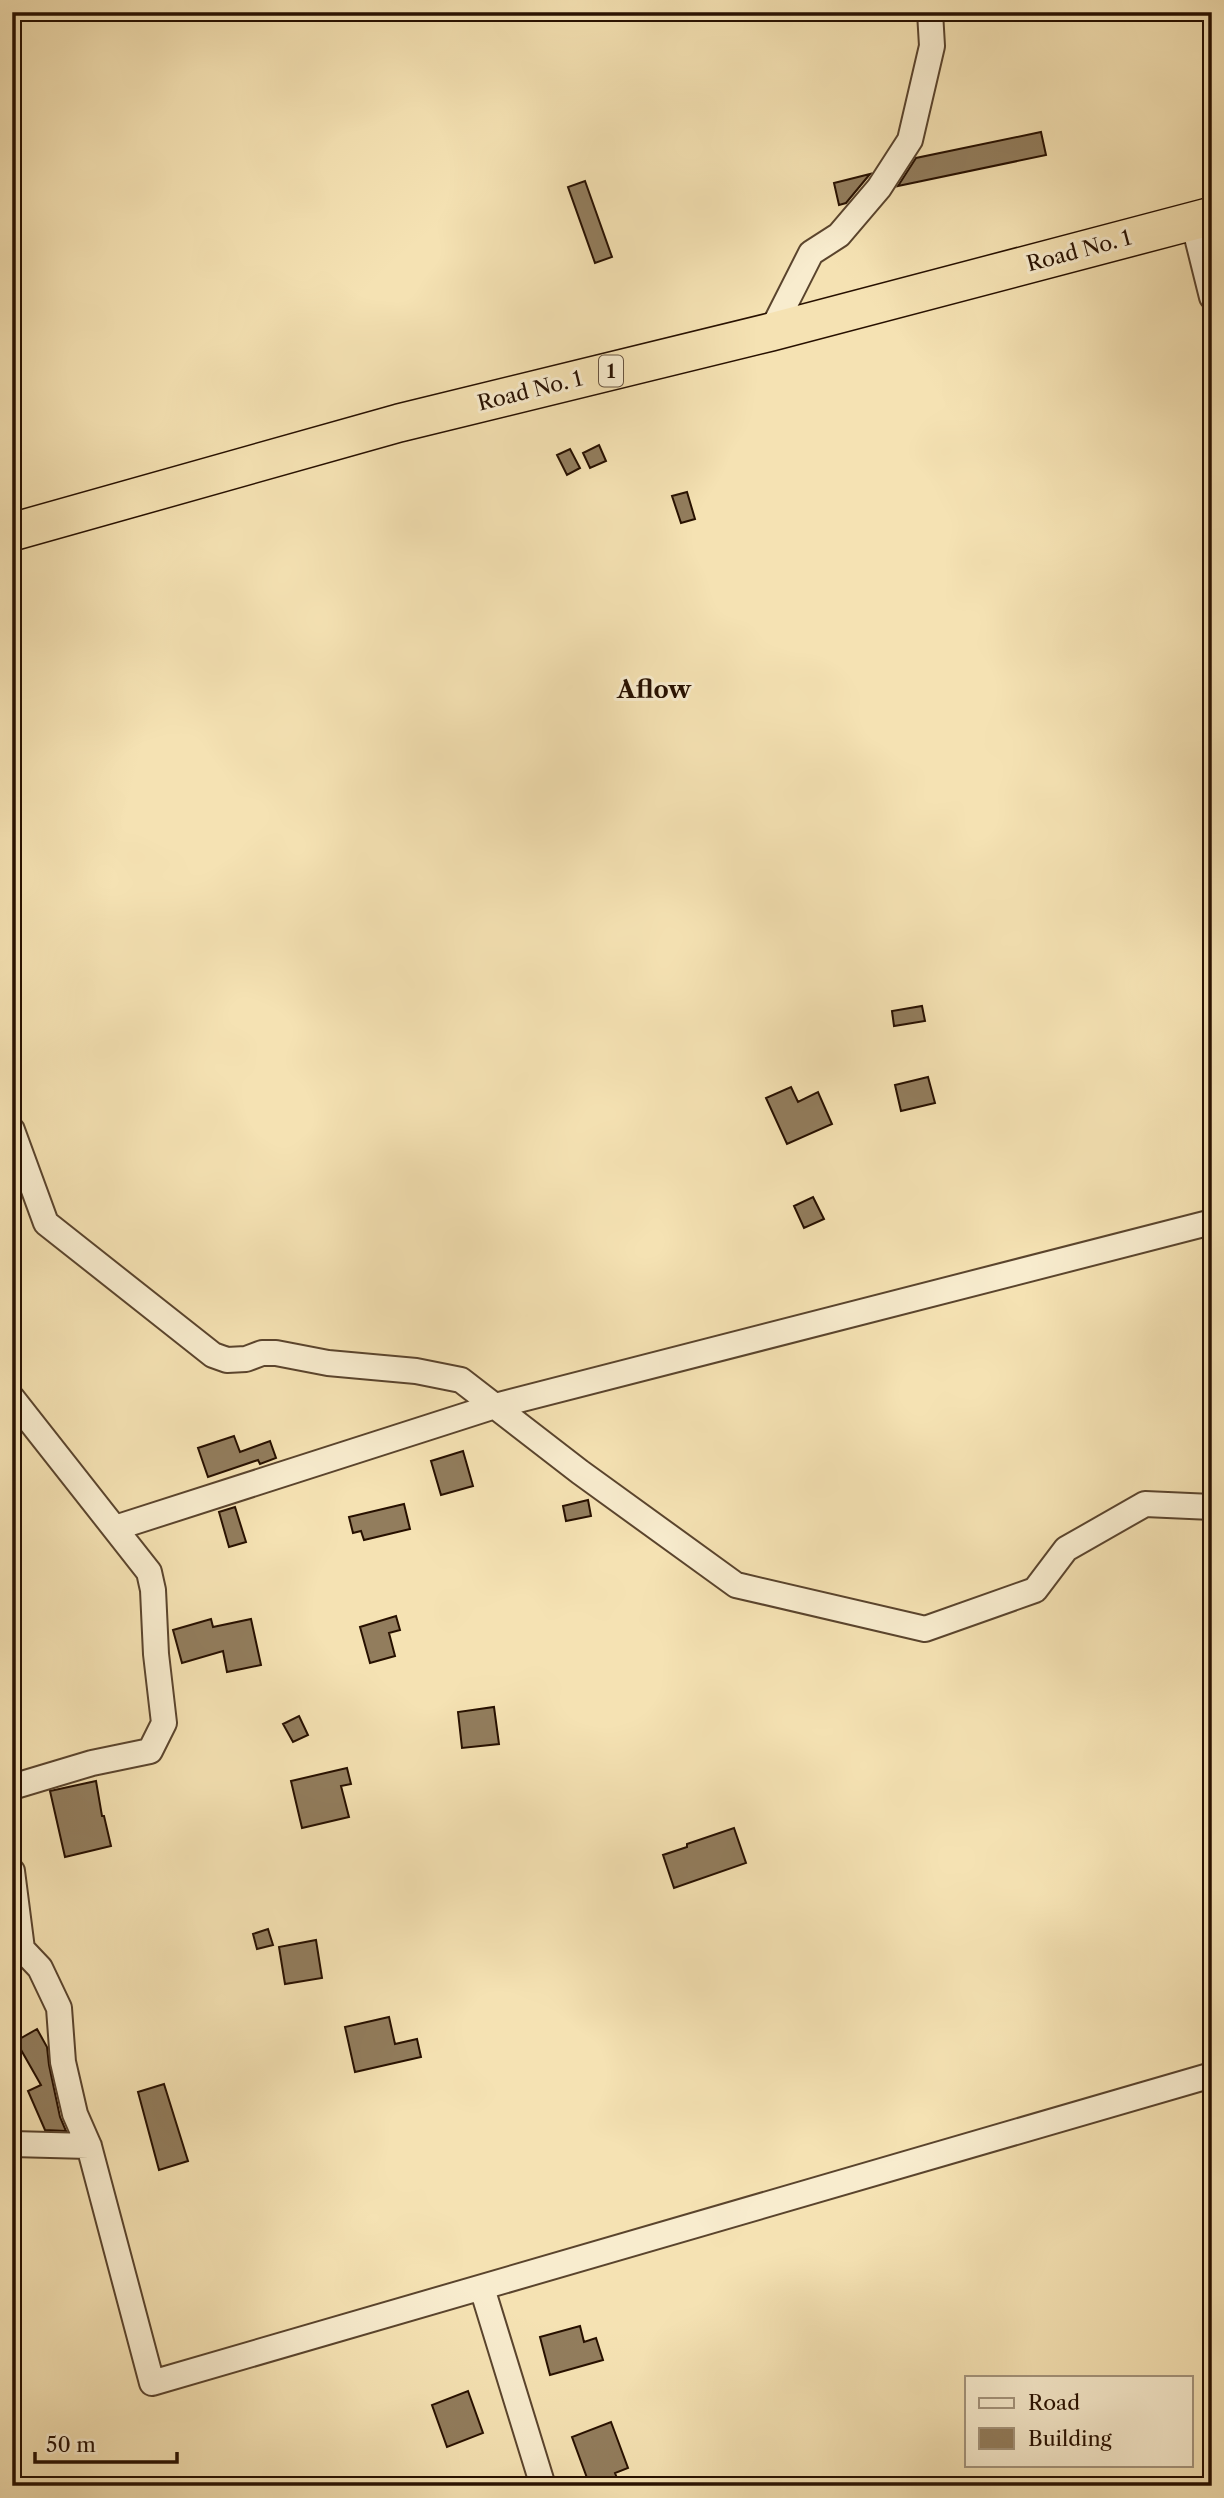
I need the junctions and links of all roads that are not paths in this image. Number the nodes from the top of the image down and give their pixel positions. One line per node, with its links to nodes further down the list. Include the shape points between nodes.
1 (930, 12): 4 (street, via 932,46 910,141 879,188 839,235 811,253)
2 (1202, 218): 3 (street); 4 (highway, Road No. 1 / 1)
3 (1212, 297)
4 (771, 332): 5 (highway, Road No. 1 / 1, via 399,423)
5 (12, 532)
6 (12, 1130): 9 (street, via 46,1223 213,1355 227,1360 276,1353 427,1373 461,1380)
7 (1212, 1222): 9 (street)
8 (12, 1398): 11 (street)
9 (495, 1406): 10 (street, via 736,1585 925,1629 1035,1590 1066,1549 1145,1504); 11 (street)
10 (1212, 1507)
11 (115, 1528): 12 (street, via 149,1572 164,1723 150,1751)
12 (12, 1787)
13 (12, 1871): 16 (street, via 22,1949 40,1968 59,2008 63,2062 75,2114)
14 (1212, 2075): 17 (street)
15 (12, 2144): 16 (street)
16 (89, 2147): 17 (street, via 152,2383)
17 (482, 2288): 18 (street)
18 (543, 2486)

